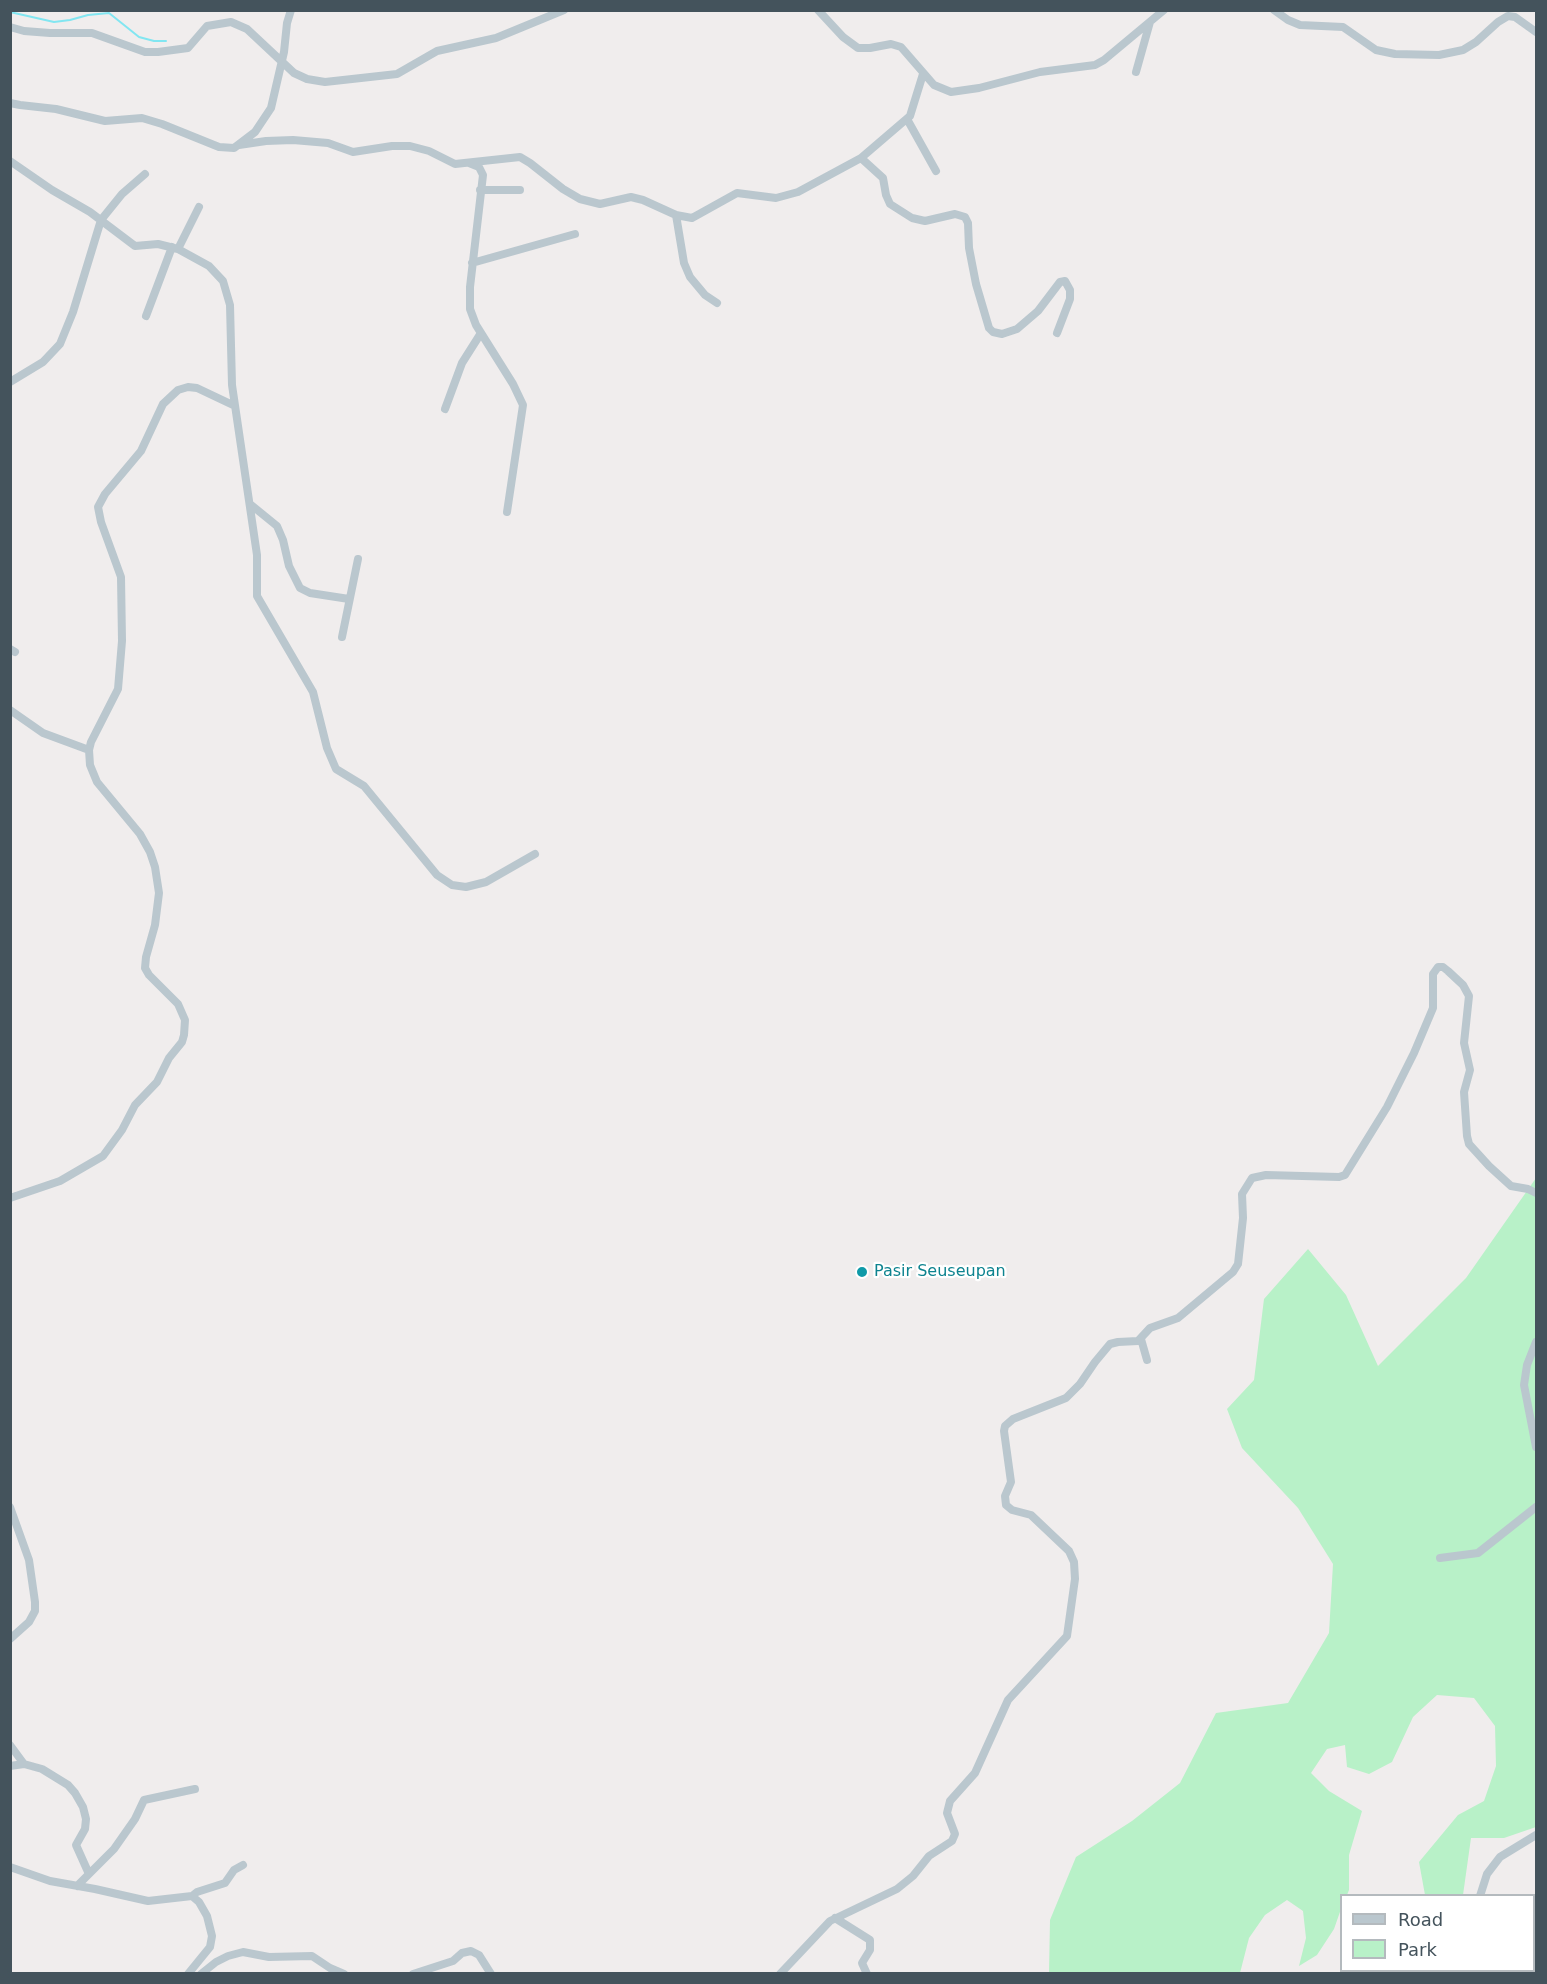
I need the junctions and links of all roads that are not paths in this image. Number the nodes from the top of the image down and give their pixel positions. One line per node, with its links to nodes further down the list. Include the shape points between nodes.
1 (291, 10): 9 (street)
2 (564, 10): 9 (street, via 496,38 437,51 392,75 318,81 302,78)
3 (818, 10): 11 (street, via 852,45 899,46)
4 (1164, 10): 6 (street)
5 (1274, 10): 8 (street, via 1300,25 1342,27 1376,50 1395,54 1439,55 1463,50 1510,15)
6 (1150, 20): 10 (street); 11 (street, via 1104,60 1087,67 1040,72 956,92 939,88)
7 (10, 27): 9 (street, via 97,34 145,52 158,52 188,48 207,26 231,22 247,29)
8 (1536, 32)
9 (281, 63): 14 (street, via 268,114)
10 (1136, 72)
11 (924, 74): 13 (street)
12 (10, 103): 14 (street, via 105,121 142,118 223,148)
13 (907, 119): 15 (street); 18 (street)
14 (239, 145): 17 (street, via 293,140 328,143 353,152 410,146 453,163)
15 (861, 158): 23 (street, via 792,194 776,198 737,194 695,217); 31 (street, via 883,178 890,204 912,218 925,221 955,214 965,217 976,284 993,332 1002,334 1017,329 1038,311 1060,282 1066,282 1070,299)
16 (10, 161): 24 (street)
17 (467, 163): 20 (street, via 482,172); 23 (street, via 520,157 580,199 600,204 631,197)
18 (936, 171)
19 (145, 174): 24 (street)
20 (480, 190): 21 (street); 27 (street)
21 (520, 190)
22 (199, 207): 26 (street)
23 (676, 215): 28 (street, via 690,277)
24 (101, 220): 26 (street, via 135,246 158,244); 32 (street, via 63,339 43,362)
25 (575, 234): 27 (street)
26 (175, 248): 29 (street); 33 (street, via 209,266 225,284 231,311)
27 (472, 263): 30 (street, via 470,309)
28 (717, 303)
29 (146, 316)
30 (481, 333): 34 (street, via 462,363); 36 (street, via 523,405)
31 (1057, 333)
32 (10, 382)
33 (235, 405): 35 (street); 41 (street, via 197,388 178,390 163,404 137,457 98,504 121,577 122,641 116,696)
34 (445, 410)
35 (250, 504): 38 (street, via 277,526 289,567 300,588); 42 (street, via 258,564 257,596 313,692 336,769 364,786 437,875 452,885 466,888 486,882)
36 (507, 512)
37 (358, 559): 38 (street)
38 (349, 599): 39 (street)
39 (342, 637)
40 (10, 710): 41 (street, via 43,733)
41 (89, 750): 44 (street, via 97,782 150,852 159,893 146,969 178,1004 185,1020 184,1035 157,1082 135,1105 103,1156 60,1181)
42 (535, 854)
43 (1536, 1193): 45 (street, via 1513,1187 1469,1144 1464,1092 1470,1070 1464,1043 1468,996 1463,985 1440,966 1433,974 1433,1008 1417,1046 1387,1107 1346,1174 1252,1178 1242,1194 1237,1267 1183,1315 1150,1328)
44 (10, 1198)
45 (1141, 1339): 47 (street); 64 (street, via 1110,1344 1066,1398 1013,1419 1005,1426 1011,1482 1006,1505 1031,1515 1069,1551 1074,1562 1069,1632 1008,1700 975,1773 950,1801 947,1813 955,1834 952,1841 929,1856 902,1885)
46 (1536, 1342): 48 (street, via 1524,1385)
47 (1147, 1360)
48 (1536, 1447)
49 (10, 1507): 52 (street, via 30,1560 35,1611)
50 (1536, 1507): 51 (street, via 1478,1554)
51 (1440, 1558)
52 (10, 1639)
53 (10, 1745): 54 (street)
54 (24, 1764): 55 (street); 60 (street, via 49,1772 68,1785 80,1800 86,1823 76,1845)
55 (10, 1766)
56 (195, 1789): 60 (street, via 144,1800 114,1849)
57 (1536, 1835): 62 (street, via 1500,1857 1487,1875)
58 (243, 1865): 63 (street, via 225,1883)
59 (10, 1867): 61 (street)
60 (89, 1874): 61 (street)
61 (77, 1886): 63 (street, via 148,1901)
62 (1481, 1894)
63 (192, 1896): 65 (street, via 207,1916 212,1940)
64 (835, 1918): 70 (street); 71 (street, via 870,1940 870,1950 862,1963)
65 (188, 1974)
66 (201, 1974): 67 (street, via 216,1962 243,1952 269,1957 312,1956)
67 (344, 1974)
68 (413, 1974): 69 (street, via 471,1951 479,1955)
69 (491, 1974)
70 (780, 1974)
71 (867, 1974)

